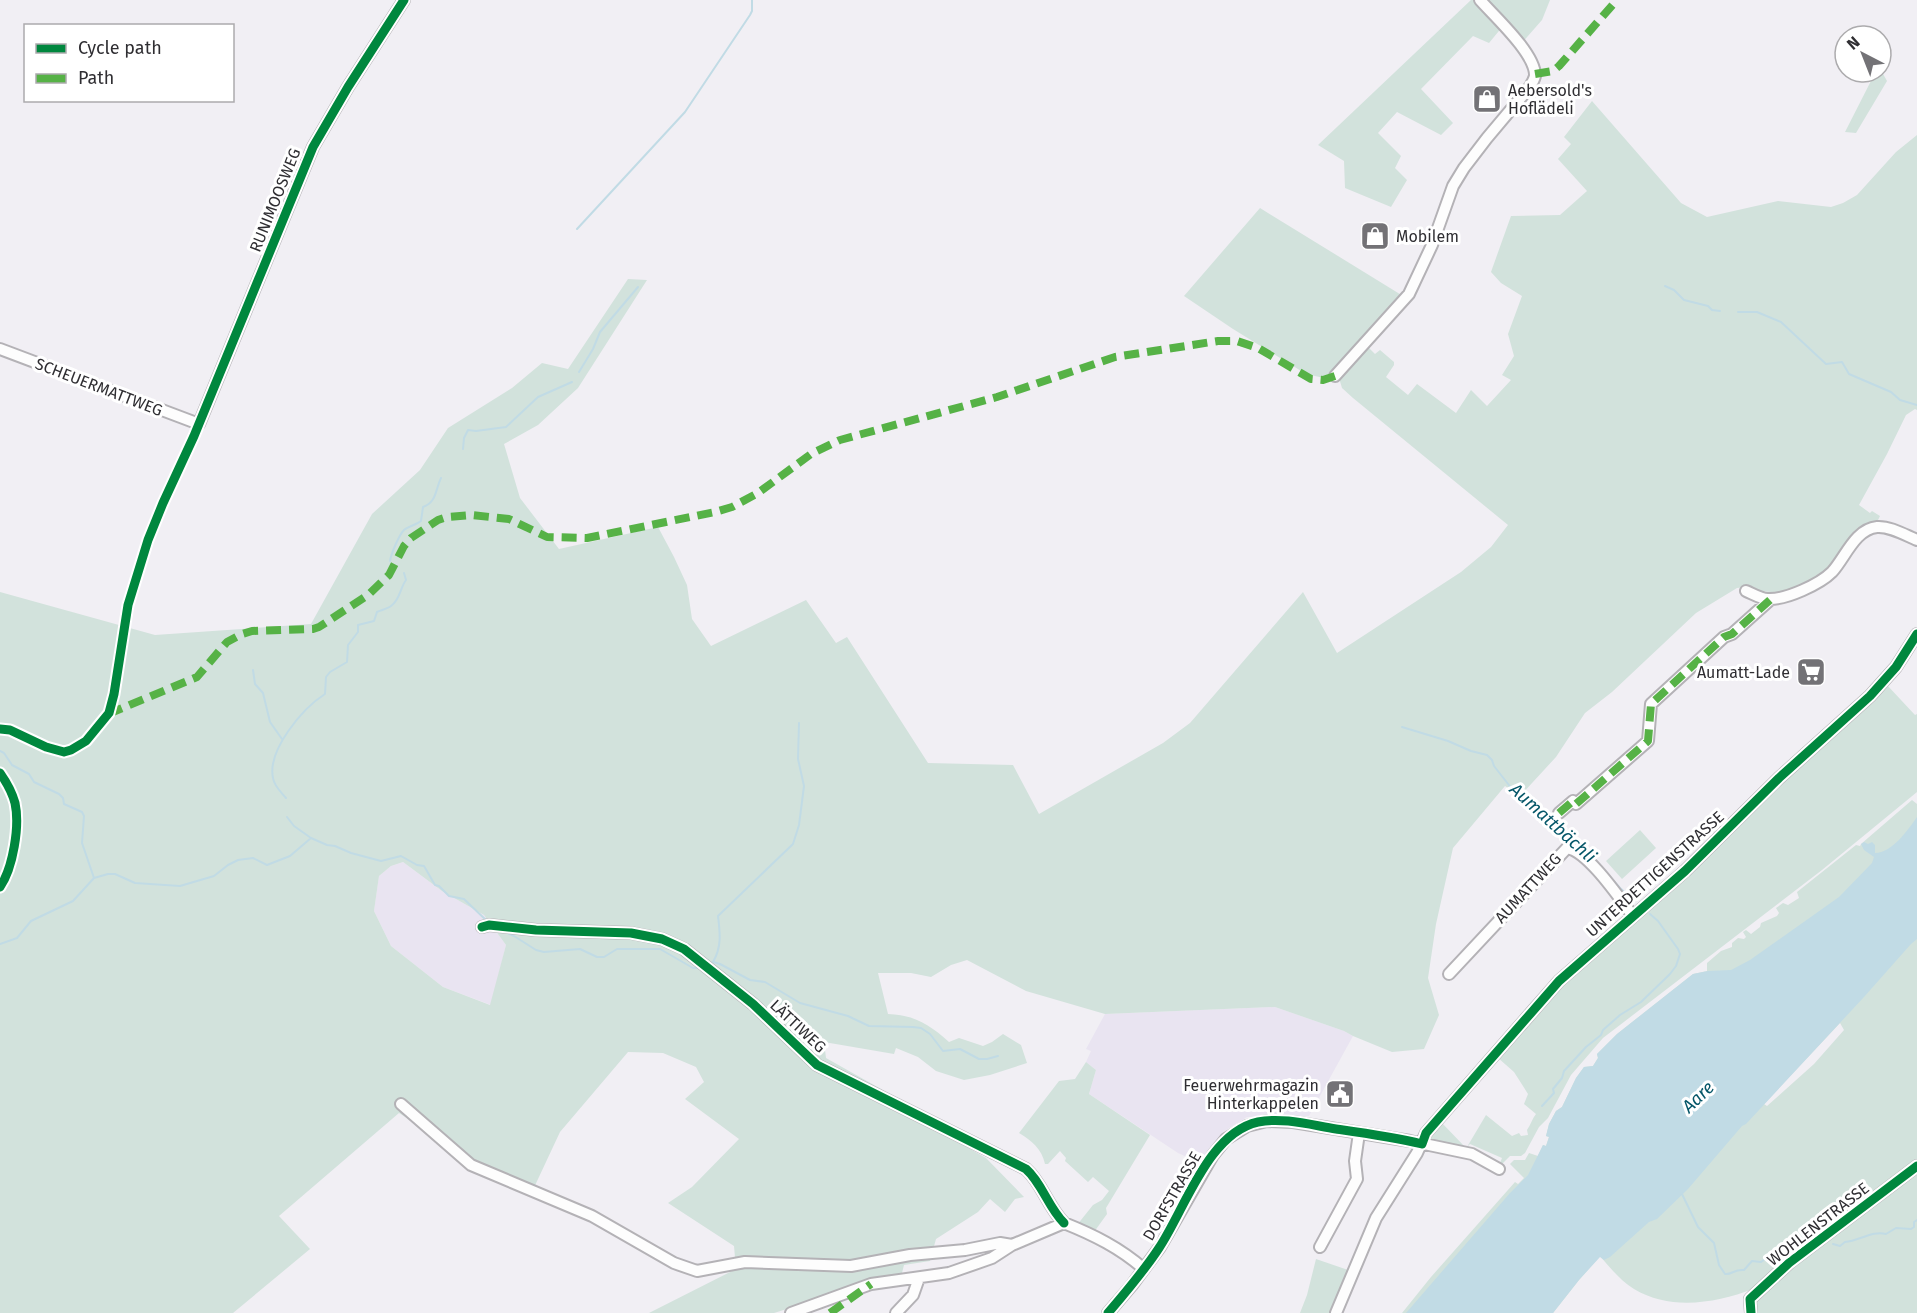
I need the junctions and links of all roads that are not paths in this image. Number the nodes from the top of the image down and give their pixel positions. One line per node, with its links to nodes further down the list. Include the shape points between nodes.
1 (404, 0): 5 (street, RUNIMOOSWEG, via 313,147)
2 (1480, 0): 4 (street, via 1522,48 1532,64 1534,79 1453,186 1409,294)
3 (0, 349): 5 (street, SCHEUERMATTWEG)
4 (1335, 376)
5 (199, 424)
6 (1917, 540): 8 (street, via 1891,529 1872,528 1859,537 1823,579)
7 (1746, 591): 8 (street)
8 (1770, 600): 10 (street, via 1652,704 1648,741 1576,804 1573,801)
9 (1917, 634): 11 (street, UNTERDETTIGENSTRASSE, via 1882,684)
10 (1560, 813)
11 (1633, 916): 13 (street, AUMATTWEG, via 1600,874 1567,848); 16 (street, UNTERDETTIGENSTRASSE, via 1548,993 1426,1133)
12 (482, 927): 19 (street, LÄTTIWEG, via 646,935 672,942 753,1004 817,1065 1026,1169)
13 (1449, 974)
14 (401, 1104): 20 (street, via 471,1165 592,1216 674,1263 697,1271 745,1262 851,1266 1000,1243)
15 (1359, 1133): 16 (street, DORFSTRASSE); 21 (street, via 1354,1161 1357,1179); 22 (street, DORFSTRASSE, via 1277,1121 1258,1122 1232,1134 1206,1165)
16 (1422, 1144): 18 (street, DORFSTRASSE, via 1472,1154); 27 (street, UNTERDETTIGENSTRASSE, via 1376,1218)
17 (1917, 1166): 28 (street, WOHLENSTRASSE, via 1783,1268 1750,1299)
18 (1499, 1169)
19 (1064, 1223): 20 (street); 22 (street, via 1113,1245)
20 (1012, 1245): 23 (street, via 974,1265)
21 (1320, 1247)
22 (1144, 1269): 26 (street, DORFSTRASSE)
23 (919, 1278): 24 (street, via 872,1284); 25 (street, via 913,1295)
24 (791, 1313)
25 (896, 1313)
26 (1108, 1313)
27 (1336, 1313)
28 (1751, 1313)

